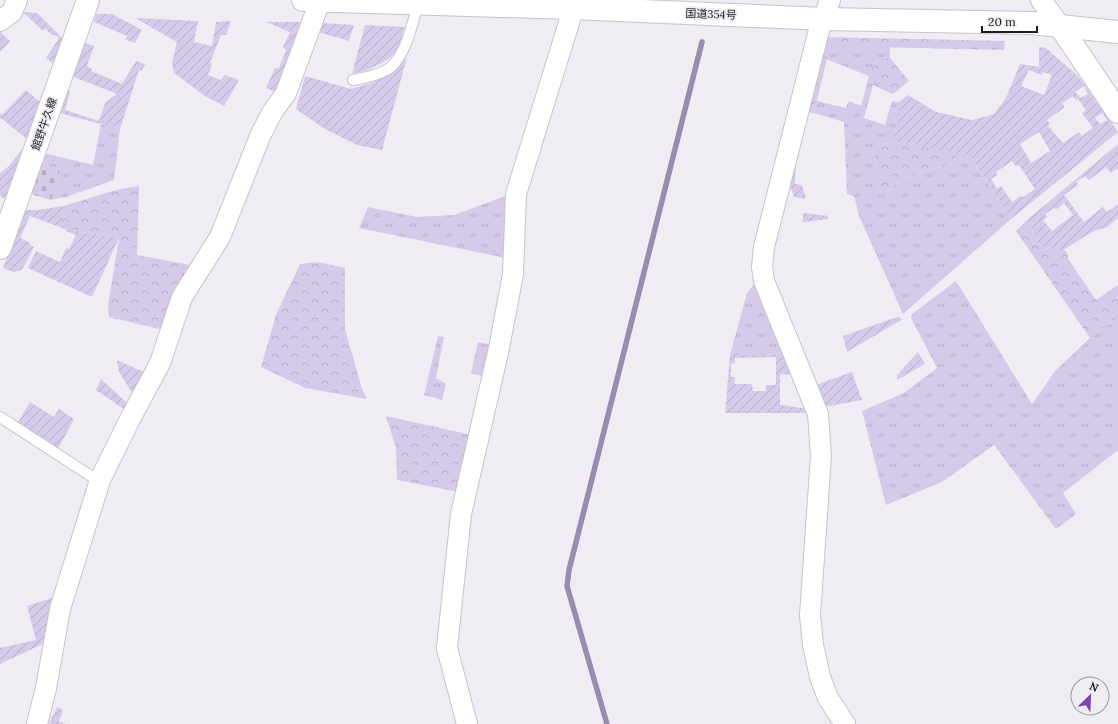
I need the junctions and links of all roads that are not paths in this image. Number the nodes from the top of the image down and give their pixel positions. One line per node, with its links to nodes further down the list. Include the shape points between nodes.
1 (17, 0): 8 (street, via 12,12)
2 (88, 0): 13 (main road, 館野牛久線)
3 (311, 0): 5 (main road, 国道354号); 15 (street, via 286,93 273,110 261,134 220,237 182,297 160,363)
4 (1041, 0): 9 (street)
5 (418, 4): 6 (main road, 国道354号); 11 (lane, via 403,50 391,67 372,76)
6 (575, 4): 7 (main road, 国道354号); 17 (street, via 516,194 514,274 461,514 447,648)
7 (827, 9): 9 (main road, 国道354号); 18 (street, via 818,34 764,247 762,267 767,287 818,414 821,456 810,615 812,645 828,698)
8 (0, 21)
9 (1060, 26): 10 (main road, 国道354号); 12 (main road)
10 (1118, 32)
11 (353, 80)
12 (1118, 112)
13 (0, 248)
14 (0, 417): 15 (lane)
15 (100, 480): 16 (street, via 60,609)
16 (37, 724)
17 (467, 724)
18 (845, 724)

